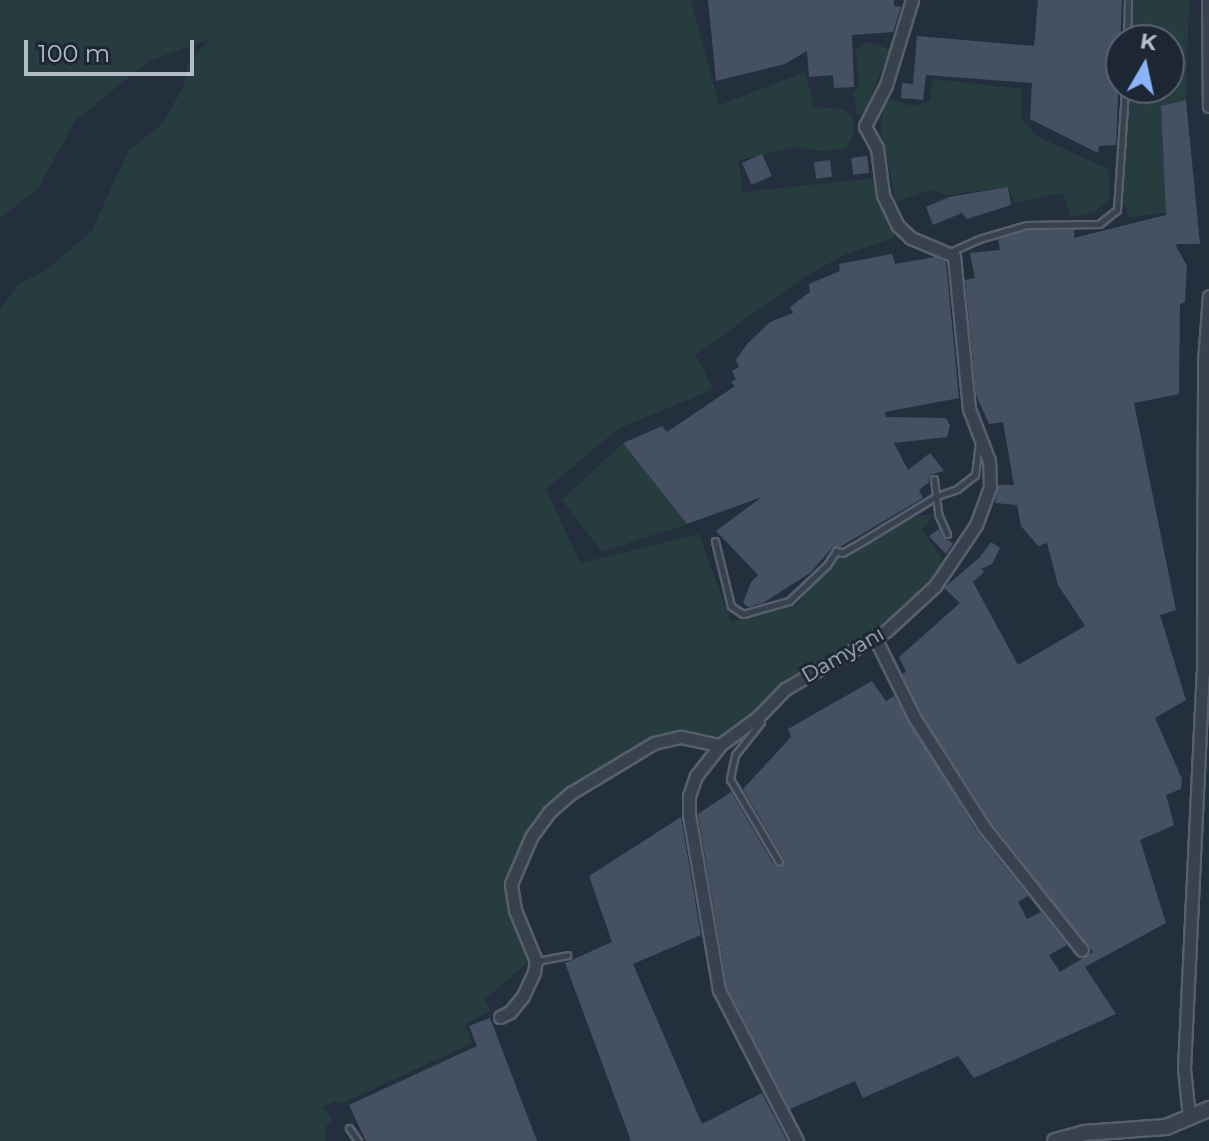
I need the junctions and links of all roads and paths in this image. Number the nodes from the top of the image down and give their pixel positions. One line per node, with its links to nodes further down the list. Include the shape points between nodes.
1 (912, 0): 7 (street, via 886,85 865,126 877,148 883,195 898,226 911,238)
2 (1128, 0): 4 (lane)
3 (1208, 0): 6 (street)
4 (1127, 24)
5 (1124, 104): 7 (lane, via 1117,210 1099,224 1027,225)
6 (1209, 106)
7 (948, 254): 9 (street, Damyanı, via 954,256 969,409)
8 (1208, 302): 23 (street, via 1203,673 1184,1069)
9 (980, 433): 11 (lane, via 975,475); 14 (street, Damyanı, via 990,487 976,525 935,586)
10 (934, 479): 11 (lane)
11 (937, 496): 12 (lane); 13 (lane, via 842,553 836,551 789,601 755,612 743,614 731,606)
12 (947, 534)
13 (715, 541)
14 (875, 638): 15 (street, Damyanı, via 785,689); 18 (street, via 914,717 984,827)
15 (758, 717): 16 (street, Damyanı); 17 (lane, via 761,722 735,755 730,779)
16 (720, 745): 20 (street, via 681,737 654,743 549,812 531,837 511,884 515,910); 26 (street, Damyanı, via 696,776 689,796 719,990)
17 (779, 862)
18 (1082, 950)
19 (567, 955): 20 (lane)
20 (536, 961): 21 (street, via 523,996)
21 (500, 1017)
22 (1209, 1109): 23 (street)
23 (1189, 1117): 27 (street, via 1166,1127 1084,1133)
24 (349, 1128): 25 (lane)
25 (358, 1141)
26 (797, 1141)
27 (1055, 1141)

